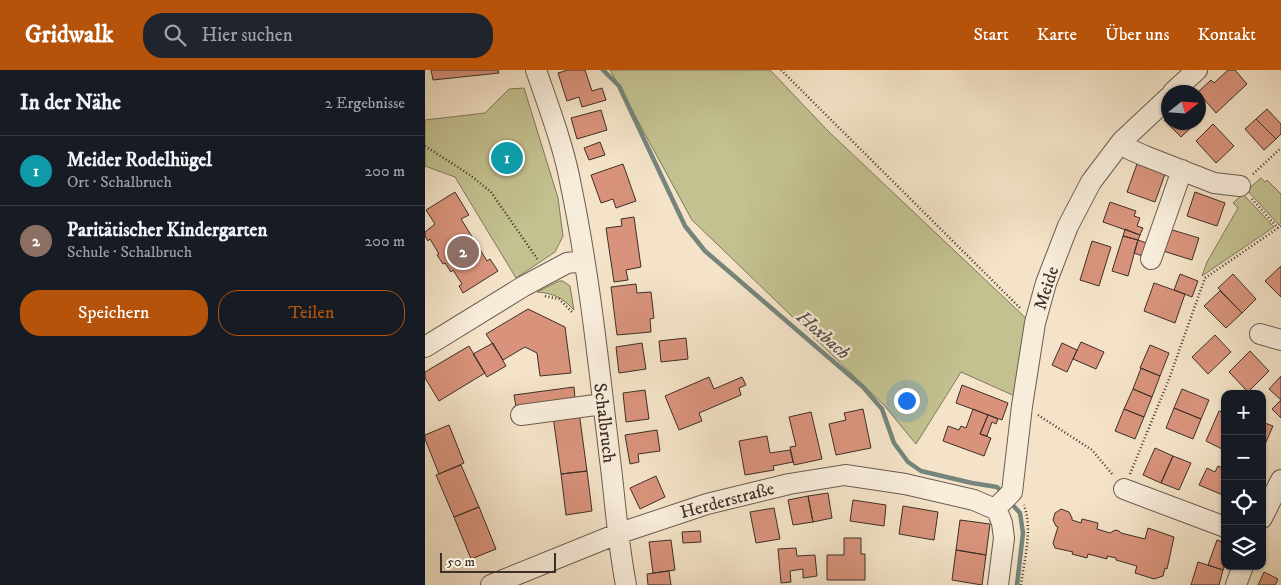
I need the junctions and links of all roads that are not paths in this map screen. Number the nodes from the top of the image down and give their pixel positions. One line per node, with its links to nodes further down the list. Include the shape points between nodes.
1 (536, 70): 9 (street, Schalbruch, via 571,184)
2 (1197, 70): 3 (street)
3 (1181, 85)
4 (1161, 104): 5 (street, Meide)
5 (1122, 141): 6 (street, via 1129,149); 17 (street, Meide, via 1091,182 1068,226 1047,283 1035,323)
6 (1182, 170): 7 (street, via 1214,183); 8 (street)
7 (1240, 186)
8 (1151, 259)
9 (585, 261): 12 (street, via 567,263); 13 (street, Schalbruch)
10 (1260, 334): 11 (street)
11 (1281, 340)
12 (425, 347)
13 (603, 404): 14 (street); 20 (street, Schalbruch)
14 (521, 414)
15 (1281, 480): 18 (street)
16 (1124, 489): 19 (street)
17 (1005, 499): 20 (street, Herderstraße, via 974,500 905,484 845,475 789,484 707,504); 24 (street, Meide, via 1004,538)
18 (1266, 510)
19 (1221, 525)
20 (617, 534): 22 (street, Herderstraße); 23 (street, Schalbruch)
21 (1242, 570): 25 (street)
22 (491, 585)
23 (626, 585)
24 (997, 585)
25 (1236, 585)

